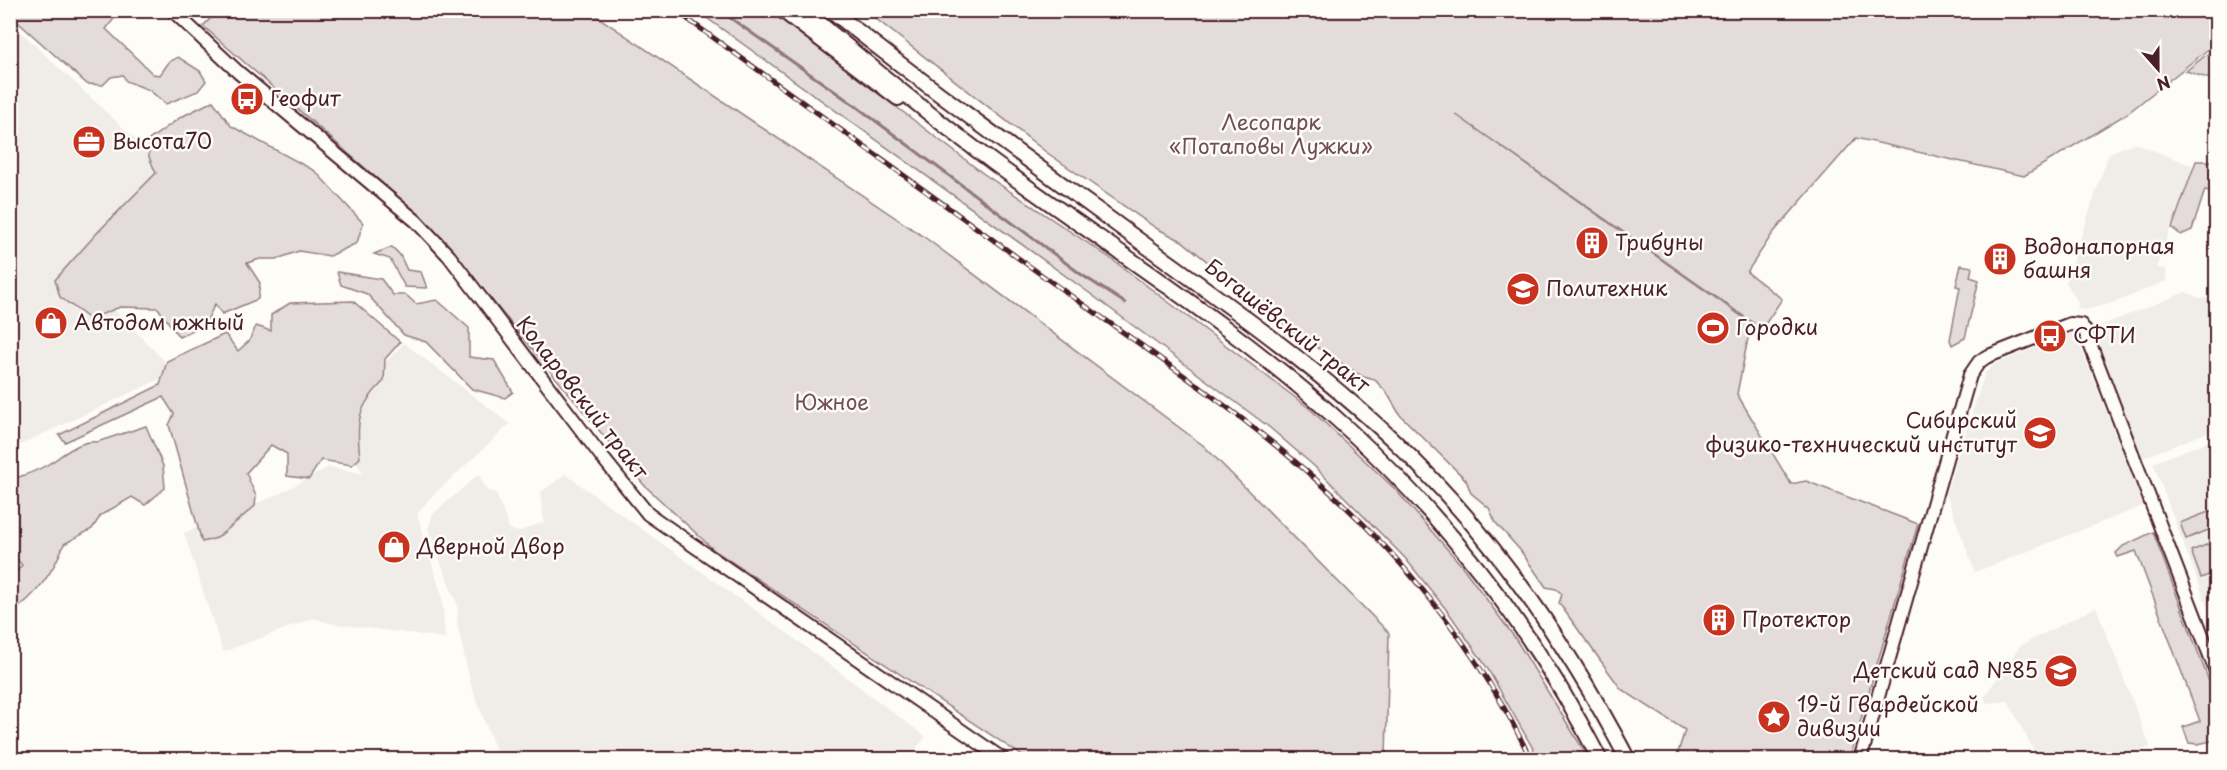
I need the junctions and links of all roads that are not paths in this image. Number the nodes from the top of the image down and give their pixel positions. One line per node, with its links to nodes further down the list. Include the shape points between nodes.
1 (172, 10): 7 (main road, Коларовский тракт, via 238,72 416,221 449,256 648,514)
2 (782, 10): 5 (main road, via 875,82)
3 (804, 10): 5 (main road, Богашёвский тракт)
4 (831, 10): 9 (main road, Богашёвский тракт, via 1006,145 1273,338 1394,440 1459,508 1546,618 1591,689)
5 (946, 127): 8 (main road, Богашёвский тракт, via 1268,362 1349,430 1409,489 1477,567 1547,666)
6 (2217, 671): 10 (main road, via 2084,327 2070,324 1979,362 1967,383)
7 (1004, 759)
8 (1600, 759)
9 (1628, 759)
10 (1860, 759)

